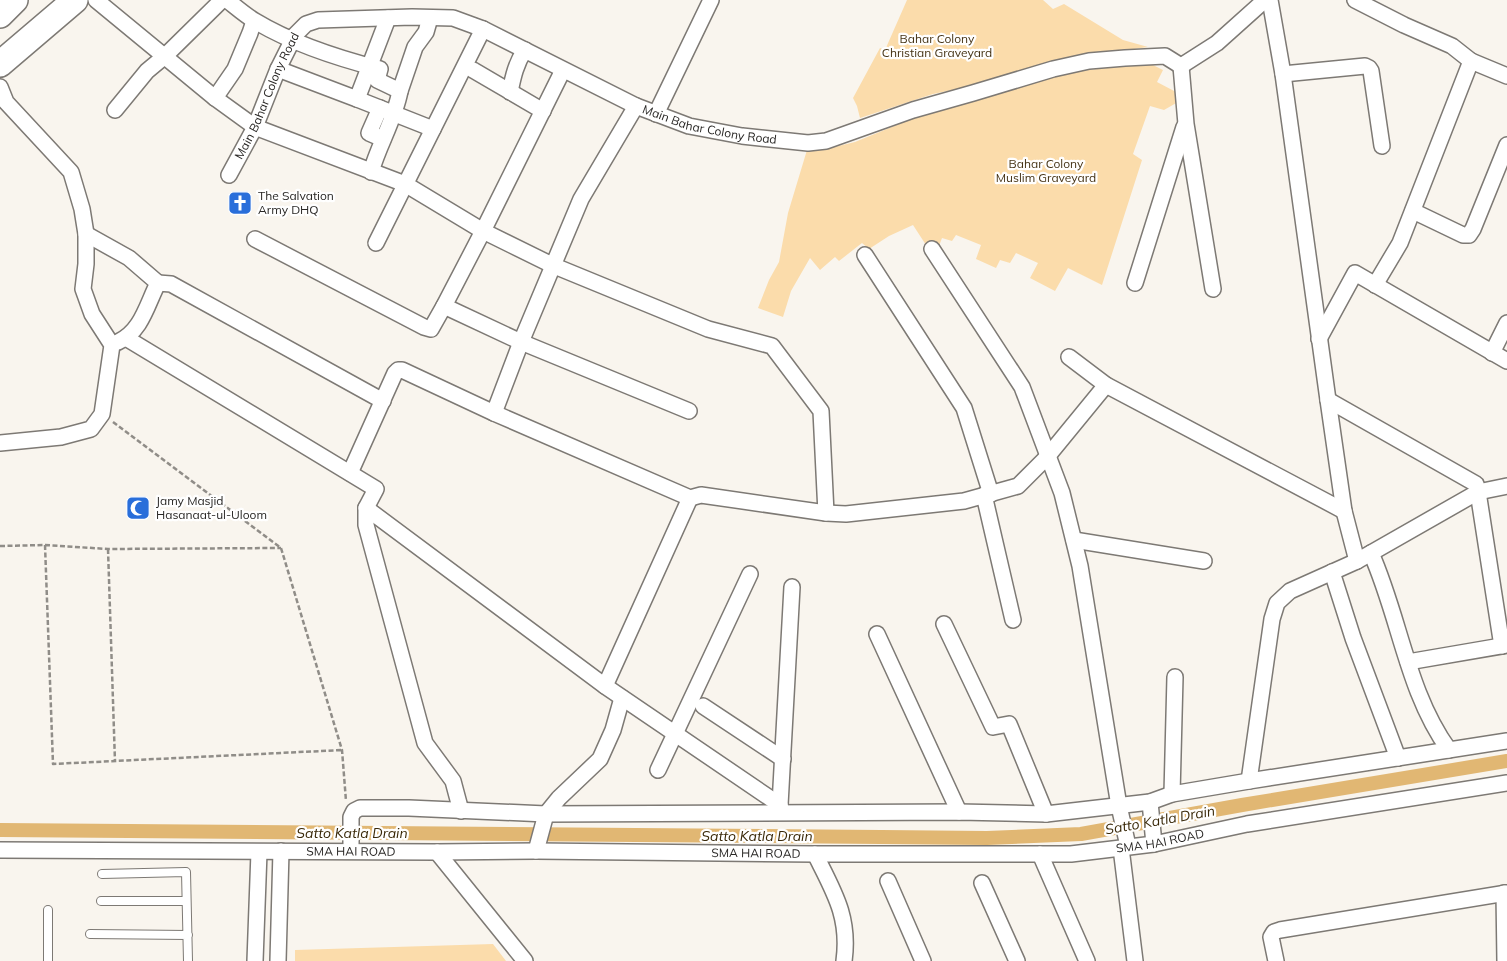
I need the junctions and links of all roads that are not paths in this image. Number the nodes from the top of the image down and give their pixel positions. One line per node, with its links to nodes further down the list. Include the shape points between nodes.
1 (15, 0): 9 (main road)
2 (222, 0): 16 (street)
3 (227, 0): 12 (street)
4 (711, 0): 35 (street)
5 (1265, 0): 20 (street, via 1217,43)
6 (1270, 0): 24 (street)
7 (1355, 0): 17 (street, via 1452,46)
8 (92, 1): 16 (street); 18 (main road)
9 (0, 15)
10 (388, 18): 11 (street, Main Bahar Colony Road); 14 (street, Main Bahar Colony Road, via 318,20 306,24); 19 (street)
11 (430, 18): 13 (street, Main Bahar Colony Road, via 453,18); 27 (street, via 426,32 415,47)
12 (254, 21): 14 (street); 29 (street, via 235,69)
13 (483, 29): 15 (street, Main Bahar Colony Road); 38 (street)
14 (292, 40): 19 (street); 21 (street, Main Bahar Colony Road)
15 (525, 50): 23 (street, Main Bahar Colony Road); 28 (street, via 518,60)
16 (165, 56): 29 (street); 32 (street, via 147,71)
17 (1471, 61): 25 (street); 44 (street)
18 (0, 64)
19 (370, 66): 27 (street, via 380,69 377,80); 30 (street)
20 (1181, 66): 35 (street, Main Bahar Colony Road, via 1165,56 1116,58 1071,65 913,110 826,141 808,143 689,126); 36 (street)
21 (278, 69): 30 (street); 37 (street, Main Bahar Colony Road)
22 (473, 70): 28 (street)
23 (563, 70): 31 (street, Main Bahar Colony Road); 34 (street)
24 (1283, 74): 40 (street, via 1369,68); 59 (street)
25 (1507, 76)
26 (0, 86): 46 (street, via 6,102 71,172)
27 (400, 91): 33 (street, via 398,102)
28 (510, 92): 34 (street)
29 (215, 98): 37 (street)
30 (357, 99): 33 (street)
31 (636, 106): 35 (street, Main Bahar Colony Road); 51 (street, via 581,199)
32 (114, 110)
33 (387, 110): 38 (street); 41 (street, via 383,139)
34 (543, 111): 45 (street)
35 (656, 114)
36 (1186, 124): 53 (street); 55 (street)
37 (255, 127): 41 (street); 42 (street, Main Bahar Colony Road)
38 (433, 129): 43 (street)
39 (1507, 145): 44 (street, via 1469,235)
40 (1382, 146)
41 (371, 172): 43 (street)
42 (229, 175)
43 (405, 184): 45 (street); 48 (street)
44 (1413, 211): 54 (street, via 1400,243)
45 (483, 231): 51 (street); 56 (street)
46 (86, 234): 52 (street, via 129,258); 61 (street, via 82,289 92,314)
47 (255, 239): 56 (street, via 424,327 431,329)
48 (376, 243)
49 (932, 249): 71 (street, via 1022,387)
50 (864, 255): 75 (street, via 964,408)
51 (552, 265): 60 (street); 79 (street, via 708,329 772,346 821,411)
52 (158, 283): 58 (street, via 139,323); 67 (street, via 171,284)
53 (1135, 283)
54 (1375, 285): 59 (street, via 1355,273); 62 (street)
55 (1213, 289)
56 (444, 306): 60 (street)
57 (1507, 323): 62 (street)
58 (126, 338): 61 (street); 72 (street)
59 (1319, 340): 66 (street)
60 (521, 342): 68 (street); 69 (street)
61 (112, 345): 70 (street, via 102,414 91,429 61,437)
62 (1492, 353): 64 (street)
63 (1069, 357): 65 (street)
64 (1507, 361)
65 (1106, 385): 71 (street); 78 (street)
66 (1328, 400): 74 (street, via 1476,484); 78 (street)
67 (383, 401): 69 (street, via 395,373 402,370); 72 (street)
68 (689, 411)
69 (494, 413): 76 (street)
70 (0, 443)
71 (1047, 457): 75 (street, via 1018,486); 80 (street, via 1062,493)
72 (350, 473): 77 (street, via 376,489)
73 (1507, 486): 74 (street)
74 (1478, 492): 81 (street); 90 (street)
75 (987, 495): 79 (street, via 964,501 846,514); 87 (street)
76 (690, 498): 79 (street, via 701,494); 93 (street)
77 (366, 508): 93 (street); 107 (street, via 366,525 425,743 453,781)
78 (1344, 511): 83 (street)
79 (826, 513)
80 (1074, 540): 82 (street); 108 (street)
81 (1371, 553): 83 (street); 91 (street)
82 (1204, 561)
83 (1357, 561): 84 (street)
84 (1332, 572): 99 (street, via 1359,656); 102 (street, via 1290,591 1277,603 1272,619)
85 (750, 574): 96 (street)
86 (792, 587): 100 (street)
87 (1013, 620)
88 (944, 624): 110 (street, via 993,727 1009,724)
89 (877, 634): 109 (street)
90 (1505, 645): 91 (street)
91 (1408, 662): 98 (street, via 1432,725)
92 (1175, 677): 104 (street)
93 (605, 686): 94 (street)
94 (622, 698): 96 (street); 111 (street, via 600,759 559,798)
95 (703, 706): 100 (street)
96 (674, 733): 101 (street); 106 (street)
97 (1507, 741): 98 (street)
98 (1449, 750): 99 (street)
99 (1398, 758): 102 (street)
100 (783, 759): 106 (street)
101 (658, 770)
102 (1250, 781): 104 (street)
103 (1507, 783): 112 (street, SMA HAI ROAD)
104 (1172, 794): 105 (street)
105 (1151, 808): 108 (street); 112 (street)
106 (782, 809): 109 (street); 111 (street)
107 (461, 811): 111 (street); 115 (street, via 360,808 350,817)
108 (1120, 811): 110 (street); 113 (street)
109 (959, 812): 110 (street)
110 (1046, 814)
111 (544, 819): 114 (street)
112 (1154, 839): 113 (street, SMA HAI ROAD)
113 (1125, 844): 121 (street, SMA HAI ROAD, via 1071,854); 140 (street)
114 (538, 847): 119 (street, SMA HAI ROAD); 120 (street, SMA HAI ROAD)
115 (351, 848): 117 (street, SMA HAI ROAD); 119 (street, SMA HAI ROAD)
116 (0, 850): 118 (street, SMA HAI ROAD)
117 (281, 851): 118 (street, SMA HAI ROAD); 134 (street)
118 (259, 852): 133 (street)
119 (437, 852): 135 (street)
120 (815, 854): 121 (street, SMA HAI ROAD); 136 (street, via 838,902 845,928)
121 (1040, 854): 139 (street)
122 (102, 874): 127 (lane, via 186,872)
123 (888, 881): 137 (street)
124 (982, 883): 138 (street)
125 (1506, 893): 141 (street, via 1280,930 1271,936); 142 (street)
126 (101, 901): 127 (lane)
127 (186, 901): 130 (lane)
128 (48, 910): 131 (lane)
129 (90, 934): 130 (lane)
130 (188, 935): 132 (lane)
131 (47, 961)
132 (188, 961)
133 (255, 961)
134 (278, 961)
135 (525, 961)
136 (844, 961)
137 (923, 961)
138 (1017, 961)
139 (1087, 961)
140 (1135, 961)
141 (1276, 961)
142 (1505, 961)

